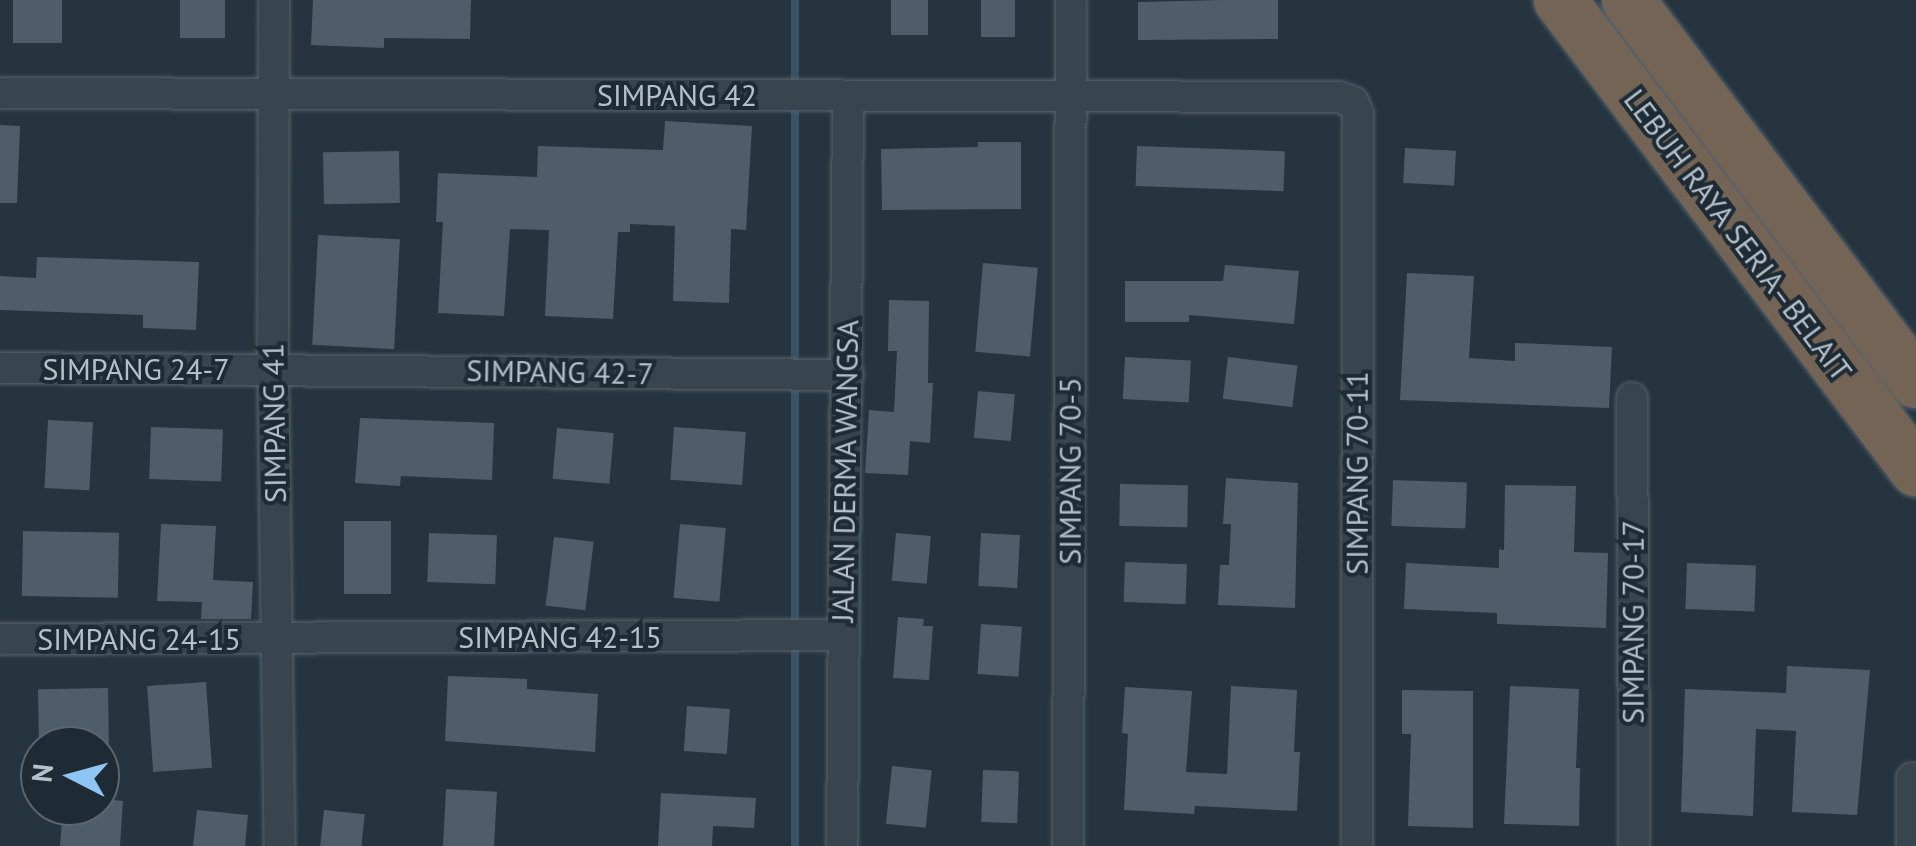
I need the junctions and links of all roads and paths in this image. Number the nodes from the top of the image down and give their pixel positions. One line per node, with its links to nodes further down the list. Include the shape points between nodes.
1 (274, 0): 5 (street, SIMPANG 41)
2 (1071, 0): 8 (street, SIMPANG 70-5)
3 (1560, 0): 15 (highway, LEBUH RAYA SERIA–BELAIT)
4 (1628, 0): 13 (highway, LEBUH RAYA SERIA–BELAIT)
5 (274, 92): 6 (street, SIMPANG 42); 7 (street, SIMPANG 42); 11 (street, SIMPANG 41)
6 (0, 93)
7 (848, 96): 8 (street, SIMPANG 42); 12 (street, JALAN DERMA WANGSA)
8 (1070, 96): 9 (street, SIMPANG 42); 22 (street, SIMPANG 70-5)
9 (1353, 102): 23 (street, SIMPANG 70-11)
10 (0, 368): 11 (street, SIMPANG 24-7)
11 (273, 370): 12 (street, SIMPANG 42-7); 18 (street, SIMPANG 41)
12 (848, 374): 16 (street, JALAN DERMA WANGSA)
13 (1916, 382)
14 (1632, 398): 24 (street, SIMPANG 70-17)
15 (1916, 470)
16 (842, 635): 18 (street, SIMPANG 42-15); 21 (street, JALAN DERMA WANGSA)
17 (0, 639): 18 (street, SIMPANG 24-15)
18 (277, 640): 20 (street, SIMPANG 41)
19 (1912, 778): 25 (street)
20 (280, 846)
21 (842, 846)
22 (1068, 846)
23 (1357, 846)
24 (1634, 846)
25 (1912, 846)

